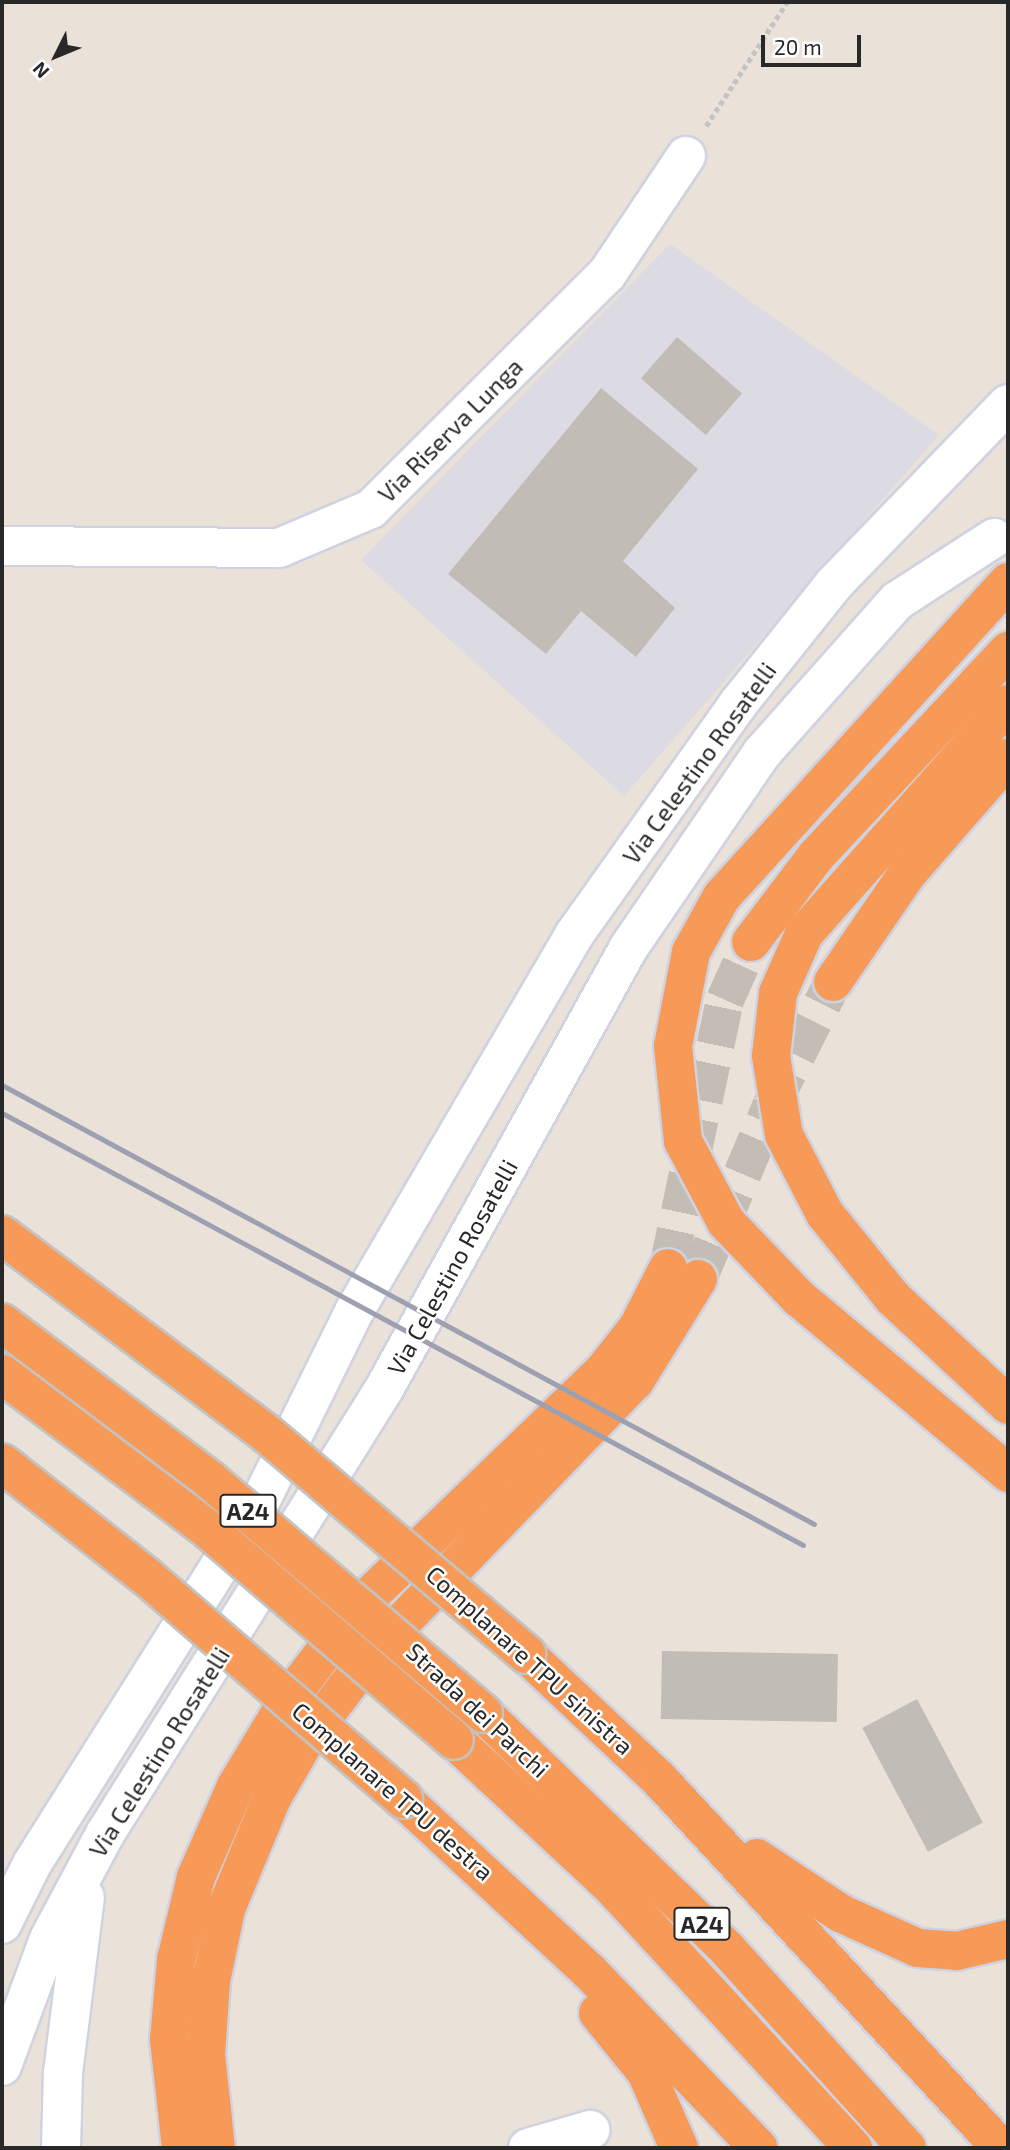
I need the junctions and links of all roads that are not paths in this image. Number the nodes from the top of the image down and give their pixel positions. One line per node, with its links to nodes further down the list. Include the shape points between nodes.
1 (686, 156): 4 (street, Via Riserva Lunga, via 607,274 371,509 279,548)
2 (1008, 404): 17 (street, Via Celestino Rosatelli, via 834,584 738,705 574,935 355,1310 260,1502)
3 (994, 538): 20 (street, Via Celestino Rosatelli, via 897,601 754,764 629,947 384,1389)
4 (2, 546)
5 (1008, 582): 16 (highway, via 722,896 691,952 673,1046 683,1140 726,1222 799,1298)
6 (1008, 651): 9 (highway, via 816,856)
7 (1008, 704): 14 (highway, via 804,934 778,993 771,1056 784,1135 825,1214 893,1298)
8 (1008, 758): 10 (highway, via 907,874)
9 (751, 942)
10 (833, 982)
11 (2, 1235): 18 (highway, Complanare TPU sinistra, bridge, via 256,1425 526,1654)
12 (2, 1323): 33 (highway, Strada dei Parchi / A24, bridge, via 210,1480 483,1713 728,1950)
13 (2, 1374): 32 (highway, Strada dei Parchi / A24, bridge, via 229,1546 454,1740 612,1888)
14 (1008, 1405)
15 (2, 1463): 19 (highway, Complanare TPU destra, bridge, via 147,1577)
16 (1008, 1473)
17 (127, 1710): 21 (street); 22 (street, Via Celestino Rosatelli)
18 (659, 1779): 23 (highway, via 803,1892 887,1936 943,1952); 34 (highway, Complanare TPU sinistra)
19 (440, 1828): 30 (highway, via 521,1933 638,2060); 31 (highway, Complanare TPU destra, via 589,1971)
20 (105, 1834): 24 (street, Via Celestino Rosatelli, via 49,1939); 26 (street, via 78,1918)
21 (2, 1882)
22 (2, 1924)
23 (1008, 1938)
24 (2, 2066)
25 (590, 2130): 29 (street)
26 (61, 2148)
27 (181, 2148): 28 (highway, via 169,2040 176,1960 196,1877 236,1786 290,1697 360,1605 605,1369 683,1274 666,1338 623,1396 373,1652 310,1733 272,1798 226,1909 211,1981 206,2054)
28 (216, 2148)
29 (528, 2148)
30 (679, 2148)
31 (759, 2148)
32 (853, 2148)
33 (907, 2148)
34 (1001, 2148)

